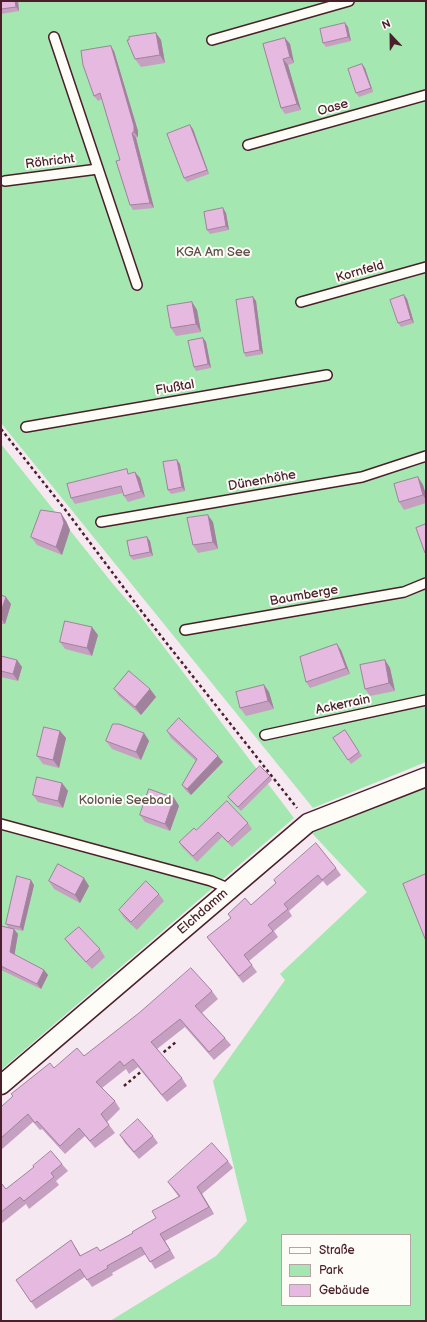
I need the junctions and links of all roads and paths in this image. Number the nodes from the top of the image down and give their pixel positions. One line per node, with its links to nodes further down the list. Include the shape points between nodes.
1 (349, 1): 3 (lane)
2 (54, 37): 6 (lane)
3 (212, 40)
4 (426, 95): 5 (lane, Oase)
5 (248, 145)
6 (98, 169): 7 (lane, Röhricht); 9 (lane)
7 (5, 181)
8 (426, 267): 10 (lane, Kornfeld)
9 (137, 285)
10 (301, 302)
11 (327, 375): 12 (lane, Flußtal)
12 (26, 427)
13 (1, 428): 21 (path)
14 (426, 456): 15 (lane, Dünenhöhe, via 362,476)
15 (101, 522)
16 (426, 583): 17 (lane, Baumberge, via 404,592)
17 (184, 630)
18 (426, 700): 19 (lane, Ackerrain)
19 (264, 735)
20 (426, 776): 21 (street, Elchdamm)
21 (308, 822): 23 (street, Elchdamm)
22 (1, 824): 23 (lane, via 203,879)
23 (230, 889): 27 (street, Elchdamm)
24 (176, 1042): 25 (path)
25 (154, 1061)
26 (148, 1065): 28 (path)
27 (1, 1085)
28 (124, 1086)

